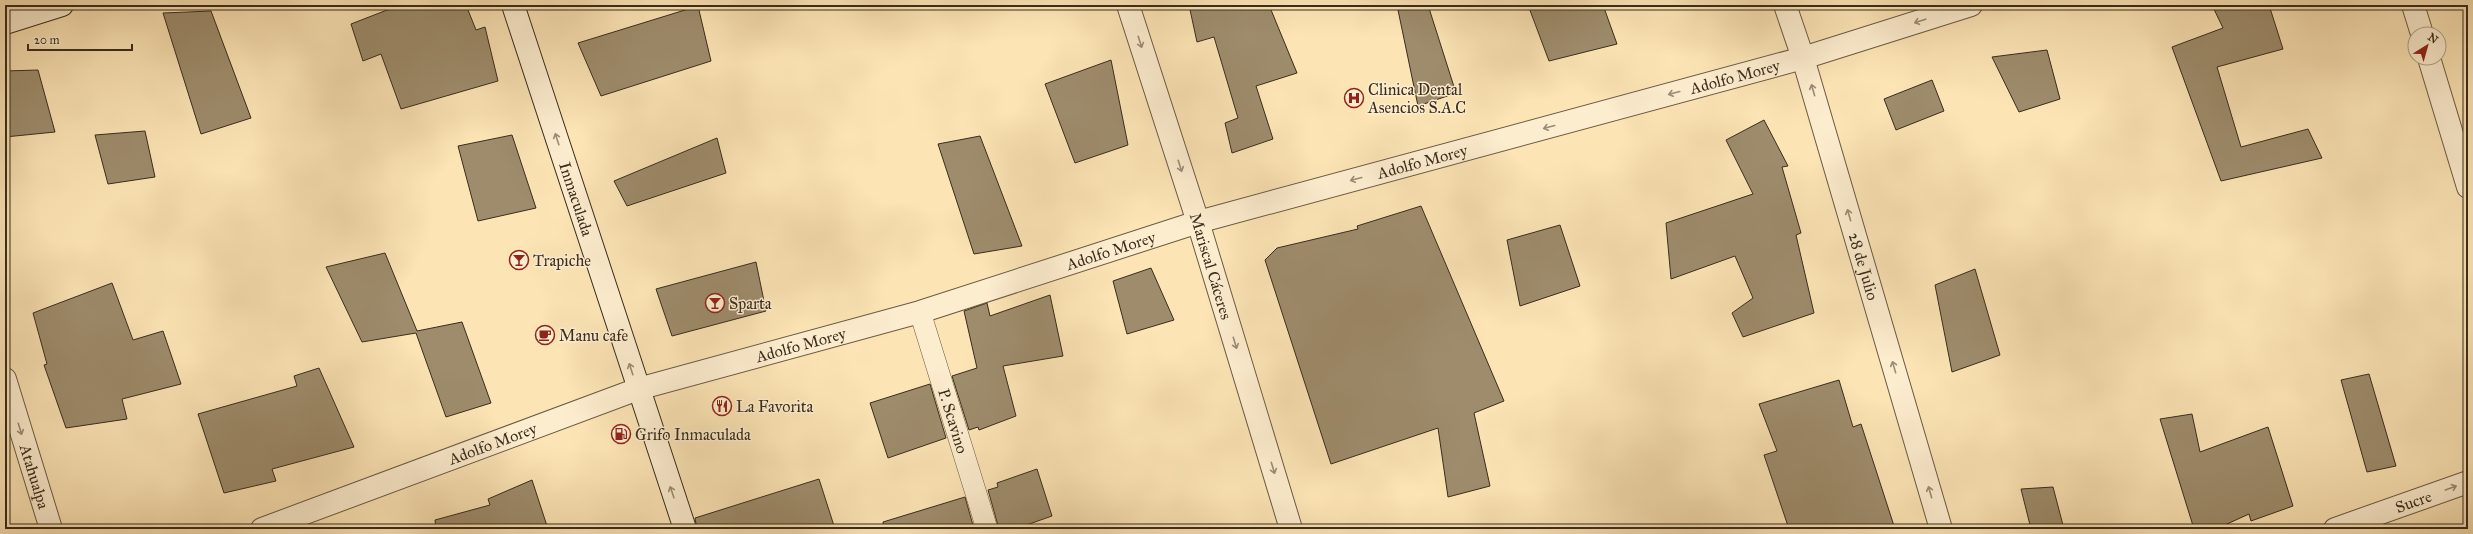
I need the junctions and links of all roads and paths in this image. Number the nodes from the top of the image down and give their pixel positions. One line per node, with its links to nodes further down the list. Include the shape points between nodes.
1 (62, 5): 7 (street)
2 (513, 5): 15 (street, Inmaculada, one-way to 2)
3 (1128, 5): 12 (street, Mariscal Cáceres, one-way to 12)
4 (1785, 5): 9 (street, 28 de Julio)
5 (1971, 5): 9 (street, Adolfo Morey, one-way to 9)
6 (2413, 5): 8 (street)
7 (5, 23)
8 (2420, 26)
9 (1803, 58): 12 (street, Adolfo Morey, one-way to 12); 22 (street, 28 de Julio, one-way to 9)
10 (2431, 66): 11 (street)
11 (2468, 187)
12 (1198, 222): 13 (street, Adolfo Morey); 21 (street, Mariscal Cáceres, one-way to 21)
13 (920, 312): 15 (street, Adolfo Morey); 20 (lane, P. Scavino)
14 (5, 379): 17 (street, Atahualpa, one-way to 17)
15 (638, 389): 18 (street, Adolfo Morey); 19 (street, Inmaculada, one-way to 15)
16 (2468, 482): 23 (street, Sucre, one-way to 16)
17 (51, 529)
18 (262, 529)
19 (685, 529)
20 (987, 529)
21 (1291, 529)
22 (1941, 529)
23 (2335, 529)

